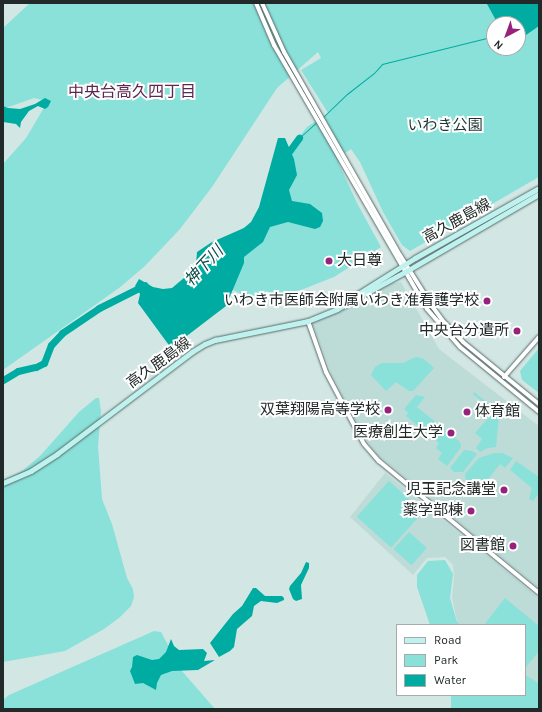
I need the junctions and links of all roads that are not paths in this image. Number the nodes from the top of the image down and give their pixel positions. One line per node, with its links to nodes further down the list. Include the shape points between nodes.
1 (256, 3): 5 (street, via 274,45)
2 (262, 3): 5 (street, via 284,52)
3 (539, 188): 5 (main road, 高久鹿島線)
4 (539, 194): 6 (main road, 高久鹿島線)
5 (404, 266): 6 (street); 7 (main road, 高久鹿島線)
6 (407, 271): 7 (main road, 高久鹿島線); 10 (street, via 451,331); 11 (street, via 427,309 449,336)
7 (348, 303): 8 (main road, 高久鹿島線)
8 (308, 321): 14 (main road, 高久鹿島線, via 205,344 52,458 31,471); 15 (street, via 326,372 369,450 379,461)
9 (539, 337): 10 (street)
10 (505, 376): 11 (street); 12 (street)
11 (501, 380): 13 (street)
12 (539, 404)
13 (539, 412)
14 (3, 483)
15 (539, 592)

